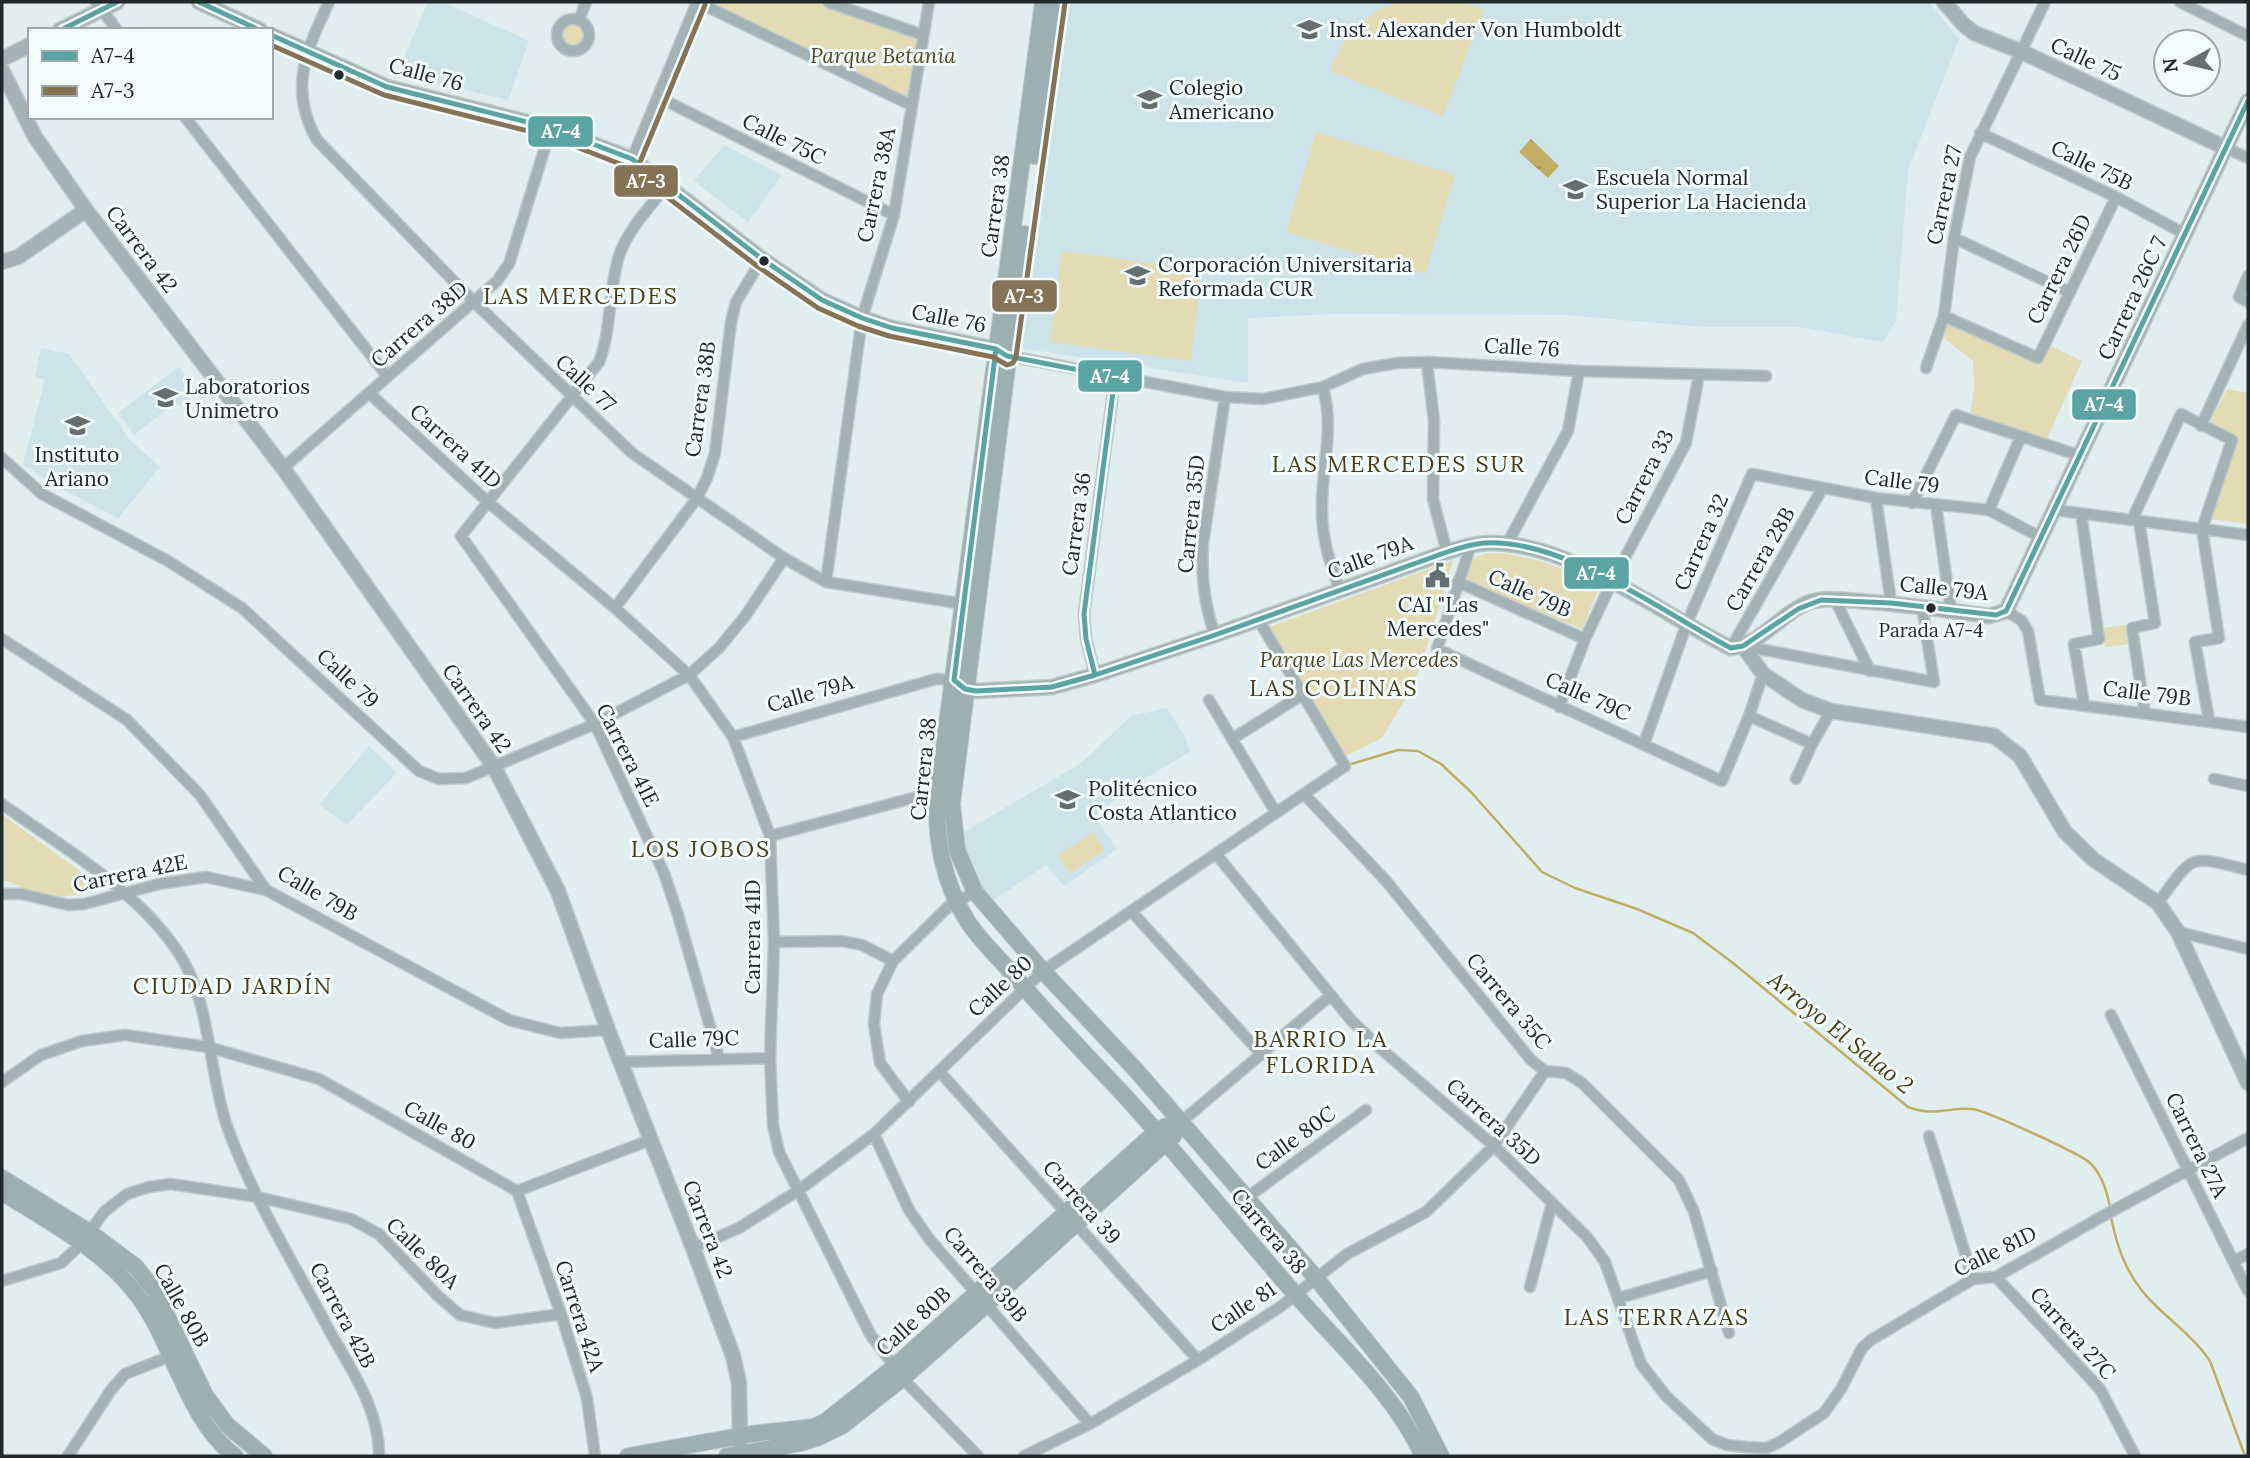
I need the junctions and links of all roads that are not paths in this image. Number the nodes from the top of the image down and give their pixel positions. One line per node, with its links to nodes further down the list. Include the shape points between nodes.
1 (117, 2): 13 (street)
2 (199, 2): 17 (street)
3 (328, 2): 23 (street)
4 (586, 2): 14 (street)
5 (697, 2): 26 (street); 28 (street)
6 (828, 2): 18 (street)
7 (929, 2): 18 (street, Carrera 38A)
8 (1043, 2): 50 (main road, Carrera 38)
9 (1056, 2): 50 (main road, Carrera 38)
10 (1944, 2): 22 (street, Calle 75, via 1974,33)
11 (2045, 2): 22 (street, Carrera 27)
12 (2183, 2): 20 (street)
13 (99, 6): 15 (street); 16 (street)
14 (579, 20)
15 (64, 28)
16 (116, 28)
17 (256, 28)
18 (923, 35): 28 (street, Carrera 38A)
19 (273, 36): 23 (street, Calle 76)
20 (2248, 36)
21 (28, 46): 24 (street)
22 (2020, 51): 31 (street, Carrera 27); 32 (street, Calle 75)
23 (306, 52): 30 (street, Calle 76, via 387,87); 46 (street, Calle 77, via 301,95 317,140)
24 (2, 59)
25 (2, 70): 37 (street, Carrera 42, via 35,137)
26 (658, 97): 34 (street); 38 (street, Calle 75C)
27 (2248, 101): 32 (street, Carrera 26C 7)
28 (911, 105): 38 (street, Carrera 38A)
29 (188, 119): 55 (street)
30 (551, 128): 34 (street, Calle 76); 46 (street, Carrera 38D, via 509,264)
31 (1980, 133): 36 (street, Calle 75B); 40 (street, Carrera 27, via 1970,157)
32 (2226, 148): 33 (street, Calle 75); 39 (street, Carrera 26C 7)
33 (2248, 158)
34 (632, 159): 35 (street, Calle 76)
35 (667, 185): 41 (street, Calle 76); 60 (street, via 625,243 606,344 599,362)
36 (2116, 197): 39 (street, Calle 75B); 44 (street, Carrera 26D)
37 (86, 209): 42 (street, via 18,257); 66 (street, Carrera 42)
38 (894, 215): 48 (street, Carrera 38A)
39 (2185, 234): 64 (street, Carrera 26C 7)
40 (1954, 238): 44 (street); 47 (street, Carrera 27)
41 (762, 259): 48 (street, Calle 76, via 822,300); 69 (street, Carrera 38B, via 736,302 715,453)
42 (2, 262)
43 (2248, 276): 45 (street)
44 (2069, 292): 47 (street, Carrera 26D, via 2038,358)
45 (2244, 300)
46 (474, 302): 55 (street, Carrera 38D); 60 (street, Calle 77)
47 (1944, 316): 52 (street, Carrera 27)
48 (862, 318): 50 (street, Calle 76); 85 (street, Carrera 38A)
49 (2248, 325): 62 (street)
50 (1002, 353): 57 (street, Calle 76); 91 (main road, Carrera 38); 106 (main road, Carrera 38)
51 (1427, 362): 53 (street, Calle 76); 58 (street, Calle 76, via 1363,369); 83 (street, via 1434,421 1433,499)
52 (1926, 368)
53 (1579, 371): 54 (street, Calle 76); 81 (street, via 1568,431)
54 (1699, 375): 56 (street, Calle 76); 87 (street, Carrera 33, via 1686,443)
55 (387, 376): 59 (street, Carrera 38D)
56 (1766, 376)
57 (1115, 377): 61 (street, Calle 76); 103 (street, Carrera 36, via 1084,614)
58 (1323, 387): 61 (street, Calle 76, via 1263,399); 88 (street, via 1330,428 1321,509 1328,557)
59 (369, 393): 66 (street, Carrera 38D); 71 (street, Carrera 41D)
60 (573, 397): 69 (street, Calle 77, via 632,453); 71 (street)
61 (1225, 397): 98 (street, Carrera 35D, via 1203,543 1206,606)
62 (2201, 426): 77 (street, via 2181,414); 78 (street, via 2232,440)
63 (2021, 436): 64 (street); 72 (street, via 1956,415); 74 (street)
64 (2081, 456): 75 (street, Carrera 26C 7)
65 (2, 458): 121 (street, Calle 79, via 42,494 168,561 242,608 419,771 439,779 466,778)
66 (283, 468): 121 (street, Carrera 42)
67 (1752, 474): 68 (street, Calle 79); 97 (street, Carrera 32)
68 (1822, 489): 70 (street, Calle 79); 101 (street, Carrera 28B)
69 (697, 498): 84 (street, Calle 77); 93 (street, Carrera 38B)
70 (1876, 498): 72 (street, Calle 79); 90 (street)
71 (489, 503): 93 (street, Carrera 41D); 115 (street, Carrera 41E, via 461,536)
72 (1912, 503): 73 (street, Calle 79)
73 (1936, 505): 74 (street, Calle 79); 94 (street)
74 (1989, 510): 80 (street, Calle 79)
75 (2055, 510): 76 (street); 80 (street, Carrera 26C 7)
76 (2081, 513): 77 (street); 109 (street, via 2099,639 2074,644)
77 (2135, 521): 78 (street); 112 (street, via 2155,623 2132,628)
78 (2202, 529): 79 (street); 114 (street, via 2220,638 2195,642)
79 (2248, 535)
80 (2042, 538): 95 (street, Carrera 26C 7)
81 (1507, 544): 82 (street, Calle 79A); 87 (street, Calle 79A, via 1566,560)
82 (1471, 545): 83 (street, Calle 79A); 86 (street)
83 (1447, 552): 88 (street, Calle 79A)
84 (784, 558): 85 (street, Calle 77); 105 (street, via 746,615)
85 (826, 582): 91 (street, Calle 77)
86 (1458, 582): 100 (street, Calle 79B); 110 (street, Calle 79C, via 1437,649)
87 (1612, 582): 97 (street, Calle 79A); 100 (street, Carrera 33)
88 (1340, 590): 96 (street, Calle 79A)
89 (1835, 600): 90 (street, Calle 79A); 101 (street, Calle 79A, via 1809,603); 102 (street)
90 (1891, 603): 92 (street, Calle 79A)
91 (964, 604): 106 (main road, Carrera 38)
92 (1922, 607): 94 (street, Calle 79A); 102 (street, via 1934,682)
93 (615, 608): 105 (street, Carrera 41D)
94 (1951, 611): 95 (street, Calle 79A, via 1989,616)
95 (2006, 611): 109 (street, Calle 79B, via 2028,631 2040,700)
96 (1258, 620): 98 (street, Calle 79A); 107 (street)
97 (1686, 623): 101 (street, Calle 79A); 119 (street, Carrera 32)
98 (1214, 635): 103 (street, Calle 79A)
99 (2, 639): 132 (street, Calle 79B, via 127,720 200,794)
100 (1585, 639): 110 (street, Carrera 33)
101 (1737, 647): 102 (street); 104 (street)
102 (1870, 671)
103 (1095, 674): 106 (street, Calle 79A, via 1052,687 995,690)
104 (1763, 674): 111 (street); 113 (street)
105 (689, 675): 115 (street, Calle 79); 117 (street, Carrera 41D)
106 (960, 684): 117 (street, Calle 79A, via 936,678); 125 (main road, Carrera 38)
107 (1302, 695): 118 (street); 126 (street, Calle 80, via 1345,766)
108 (1209, 700): 118 (street)
109 (2084, 705): 112 (street, Calle 79B)
110 (1559, 707): 119 (street, Calle 79C)
111 (1831, 711): 120 (street); 137 (street, via 1994,736 2020,755 2066,832 2094,860)
112 (2146, 713): 114 (street, Calle 79B)
113 (1749, 716): 119 (street, Calle 79C, via 1722,781); 120 (street)
114 (2209, 720): 116 (street, Calle 79B)
115 (595, 724): 121 (street, Calle 79); 150 (street, Carrera 41E, via 664,873)
116 (2248, 727)
117 (733, 737): 129 (street, Carrera 41D)
118 (1233, 739): 128 (street)
119 (1644, 744)
120 (1812, 744): 122 (street)
121 (494, 767): 147 (street, Carrera 42, via 558,891)
122 (1797, 779)
123 (2214, 779): 124 (street)
124 (2248, 786)
125 (946, 789): 129 (street); 133 (main road, Carrera 38, via 957,850); 136 (main road, Carrera 38, via 937,830)
126 (1304, 794): 128 (street, Calle 80); 154 (street, Carrera 35C, via 1387,882 1531,1060)
127 (2, 804): 134 (street)
128 (1276, 813): 130 (street, Calle 80)
129 (770, 835): 140 (street, Carrera 41D)
130 (1216, 854): 138 (street, Calle 80); 145 (street, Carrera 35D)
131 (2248, 870): 137 (street, via 2196,860 2185,866)
132 (266, 890): 134 (street, Carrera 42E, via 206,877); 147 (street, Calle 79B, via 509,1020 561,1033)
133 (975, 892): 136 (street); 143 (main road, Carrera 38)
134 (126, 893): 135 (street, Carrera 42E, via 68,905); 148 (street, via 190,969)
135 (2, 894)
136 (957, 901): 142 (street); 144 (main road, Carrera 38, via 969,923)
137 (2158, 903): 139 (street)
138 (1131, 911): 143 (street, Calle 80); 149 (street)
139 (2178, 932): 141 (street); 156 (street)
140 (774, 942): 142 (street, via 862,944); 151 (street, Carrera 41D)
141 (2248, 949)
142 (893, 961): 157 (street, via 877,994 874,1024 880,1063)
143 (1043, 971): 144 (street, Calle 80); 159 (main road, Carrera 38)
144 (1025, 988): 153 (street, Calle 80); 162 (main road, Carrera 38)
145 (1331, 995): 149 (street, Calle 80B); 165 (street, Carrera 35D, via 1380,1048)
146 (2111, 1015): 166 (street, Carrera 27A)
147 (608, 1030): 152 (street, Carrera 42)
148 (208, 1047): 155 (street, Calle 80, via 125,1035 82,1041 41,1055); 169 (street, Calle 80, via 319,1079); 171 (street, via 227,1126)
149 (1262, 1055): 159 (street, Calle 80B)
150 (719, 1058): 151 (street, Calle 79C); 152 (street, Calle 79C)
151 (770, 1058): 168 (street, Carrera 41D, via 773,1125 779,1152)
152 (620, 1062): 164 (street, Carrera 42)
153 (939, 1071): 157 (street, Calle 80); 174 (street, Carrera 39)
154 (1545, 1071): 165 (street, Calle 81); 179 (street, Carrera 35C, via 1566,1073 1582,1083 1679,1180)
155 (2, 1082)
156 (2248, 1083)
157 (909, 1102): 160 (street, Calle 80)
158 (1366, 1110): 172 (street, Calle 80C)
159 (1181, 1122): 162 (main road, Calle 80B, via 1172,1137); 172 (main road, Carrera 38)
160 (874, 1134): 168 (street, Calle 80); 188 (street, Carrera 39B, via 909,1210)
161 (1929, 1136): 182 (street)
162 (1162, 1137): 174 (main road, Calle 80B); 186 (main road, Carrera 38)
163 (2248, 1138): 166 (street, Calle 81D)
164 (650, 1140): 169 (street); 176 (street, Carrera 42)
165 (1494, 1146): 173 (street, Carrera 35D); 181 (street, Calle 81, via 1426,1212 1347,1254)
166 (2188, 1171): 178 (street, Carrera 27A); 180 (street, Calle 81D)
167 (2, 1178): 175 (main road, Calle 80B)
168 (799, 1190): 176 (street, Calle 80, via 739,1228); 193 (street, Carrera 41D, via 870,1334)
169 (517, 1191): 189 (street, Carrera 42A)
170 (2, 1192): 175 (main road, Calle 80B)
171 (258, 1197): 175 (street, Calle 80A, via 172,1184 149,1187 127,1194 104,1212); 189 (street, Calle 80A, via 351,1219 379,1234 460,1315 495,1323); 201 (street, Carrera 42B, via 370,1405)
172 (1248, 1197): 181 (main road, Carrera 38)
173 (1552, 1203): 184 (street); 187 (street, Carrera 35D, via 1605,1262)
174 (1070, 1217): 188 (main road, Calle 80B); 192 (street, Carrera 39)
175 (85, 1238): 183 (street, Calle 80A, via 61,1263); 191 (main road, Calle 80B, via 121,1274)
176 (694, 1248): 195 (street, Carrera 42, via 733,1356 739,1383)
177 (2248, 1254): 178 (street)
178 (2234, 1261): 185 (street, Carrera 27A)
179 (1712, 1271): 187 (street); 190 (street, Carrera 35C)
180 (1996, 1277): 182 (street, Calle 81D); 208 (street, Carrera 27C, via 2094,1381)
181 (1316, 1278): 186 (street, Calle 81); 207 (main road, Carrera 38, via 1411,1397)
182 (1973, 1279): 196 (street, Calle 81D, via 1871,1340 1824,1413 1778,1443 1746,1447)
183 (2, 1281)
184 (1530, 1287)
185 (2248, 1291)
186 (1295, 1295): 192 (street, Calle 81); 206 (main road, Carrera 38, via 1392,1402)
187 (1619, 1298): 196 (street, Carrera 35D, via 1641,1364 1666,1396)
188 (980, 1299): 193 (main road, Calle 80B); 194 (street, Carrera 39B)
189 (561, 1314): 202 (street, Carrera 42A, via 587,1398)
190 (1729, 1333)
191 (178, 1353): 198 (street, via 125,1374); 199 (main road, Calle 80B, via 193,1403); 200 (main road, Calle 80B, via 227,1425)
192 (1198, 1360): 194 (street, Calle 81)
193 (898, 1372): 195 (main road, Calle 80B, via 814,1427); 197 (main road, Calle 80B, via 828,1434); 204 (street, Carrera 41D)
194 (1090, 1424): 205 (street, Calle 81)
195 (740, 1436): 197 (street, Carrera 42); 203 (main road, Calle 80B)
196 (1712, 1439)
197 (736, 1455)
198 (68, 1456)
199 (234, 1456)
200 (264, 1456)
201 (379, 1456)
202 (595, 1456)
203 (628, 1456)
204 (978, 1456)
205 (1024, 1456)
206 (1423, 1456)
207 (1441, 1456)
208 (2135, 1456)

